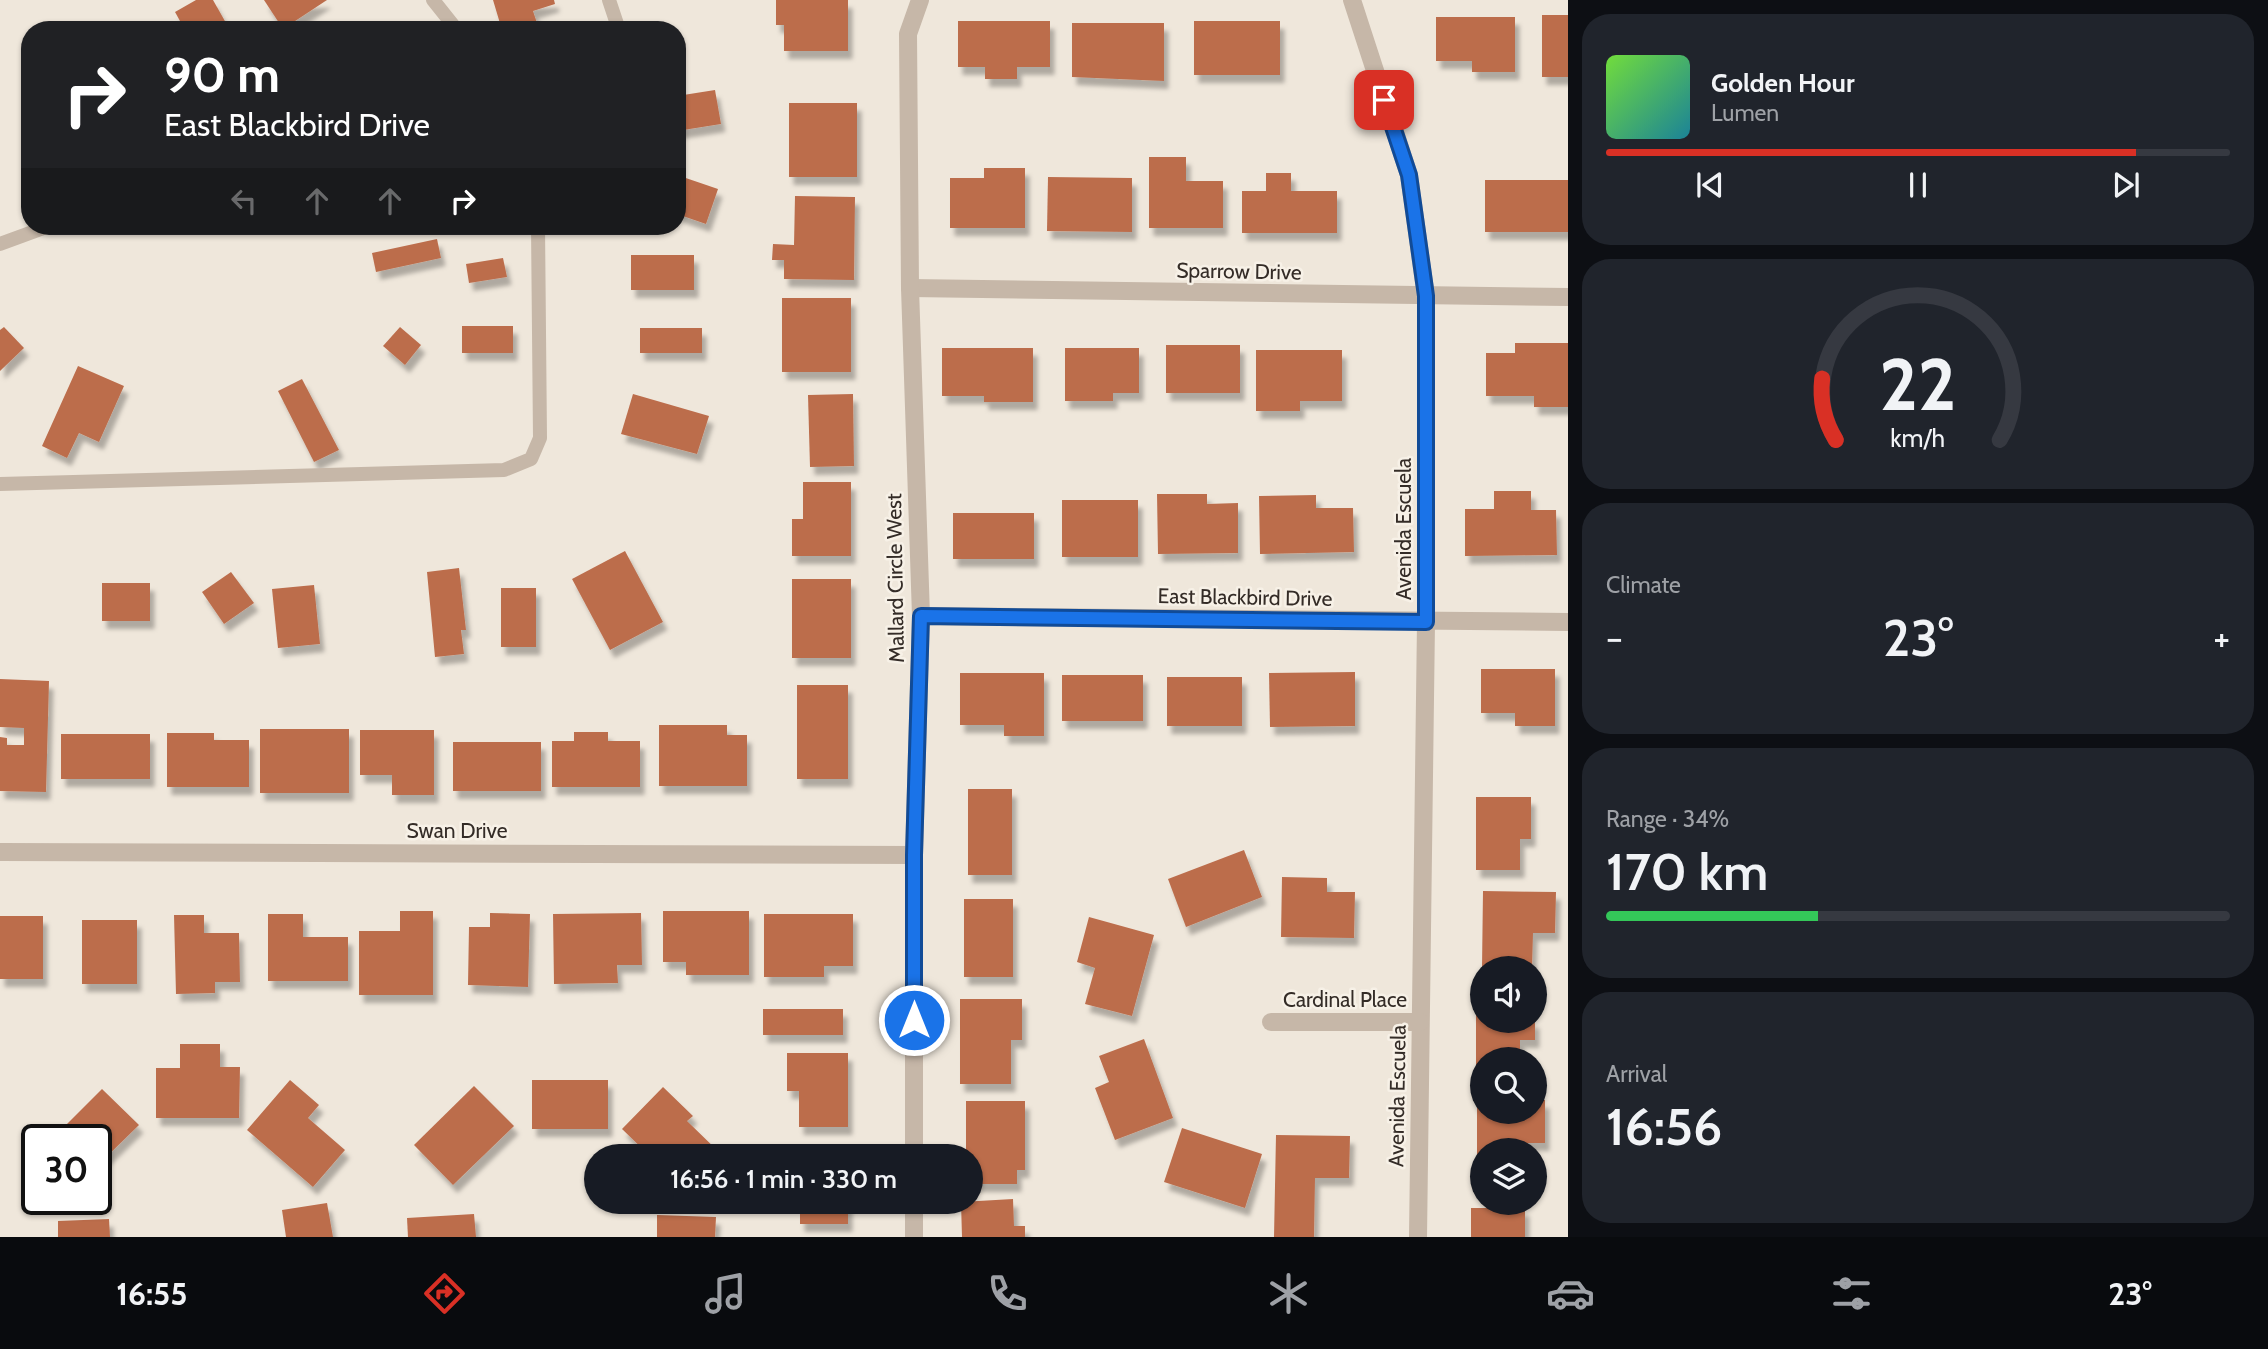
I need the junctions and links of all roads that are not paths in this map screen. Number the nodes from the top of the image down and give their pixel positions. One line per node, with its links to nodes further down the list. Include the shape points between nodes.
1 (433, 0): 5 (lane)
2 (609, 0): 6 (lane)
3 (920, 0): 10 (street, Mallard Circle West, via 908,34)
4 (1352, 0): 11 (street, Avenida Escuela, via 1409,175)
5 (450, 21)
6 (617, 21)
7 (24, 235): 9 (lane)
8 (538, 235): 13 (lane, via 540,438 531,459 504,470)
9 (0, 244)
10 (910, 288): 11 (street, Sparrow Drive); 14 (street, Mallard Circle West)
11 (1426, 296): 12 (street, Sparrow Drive); 15 (street, Avenida Escuela)
12 (1568, 296)
13 (0, 484)
14 (921, 616): 15 (street, East Blackbird Drive); 18 (street, Mallard Circle West)
15 (1426, 622): 16 (street, East Blackbird Drive); 20 (street, Avenida Escuela)
16 (1568, 622)
17 (0, 852): 18 (street, Swan Drive)
18 (914, 855): 21 (street, Mallard Circle West)
19 (1270, 1022): 20 (street, Cardinal Place)
20 (1420, 1022): 24 (street, Avenida Escuela)
21 (914, 1144)
22 (914, 1214): 23 (street)
23 (914, 1237)
24 (1418, 1237)

